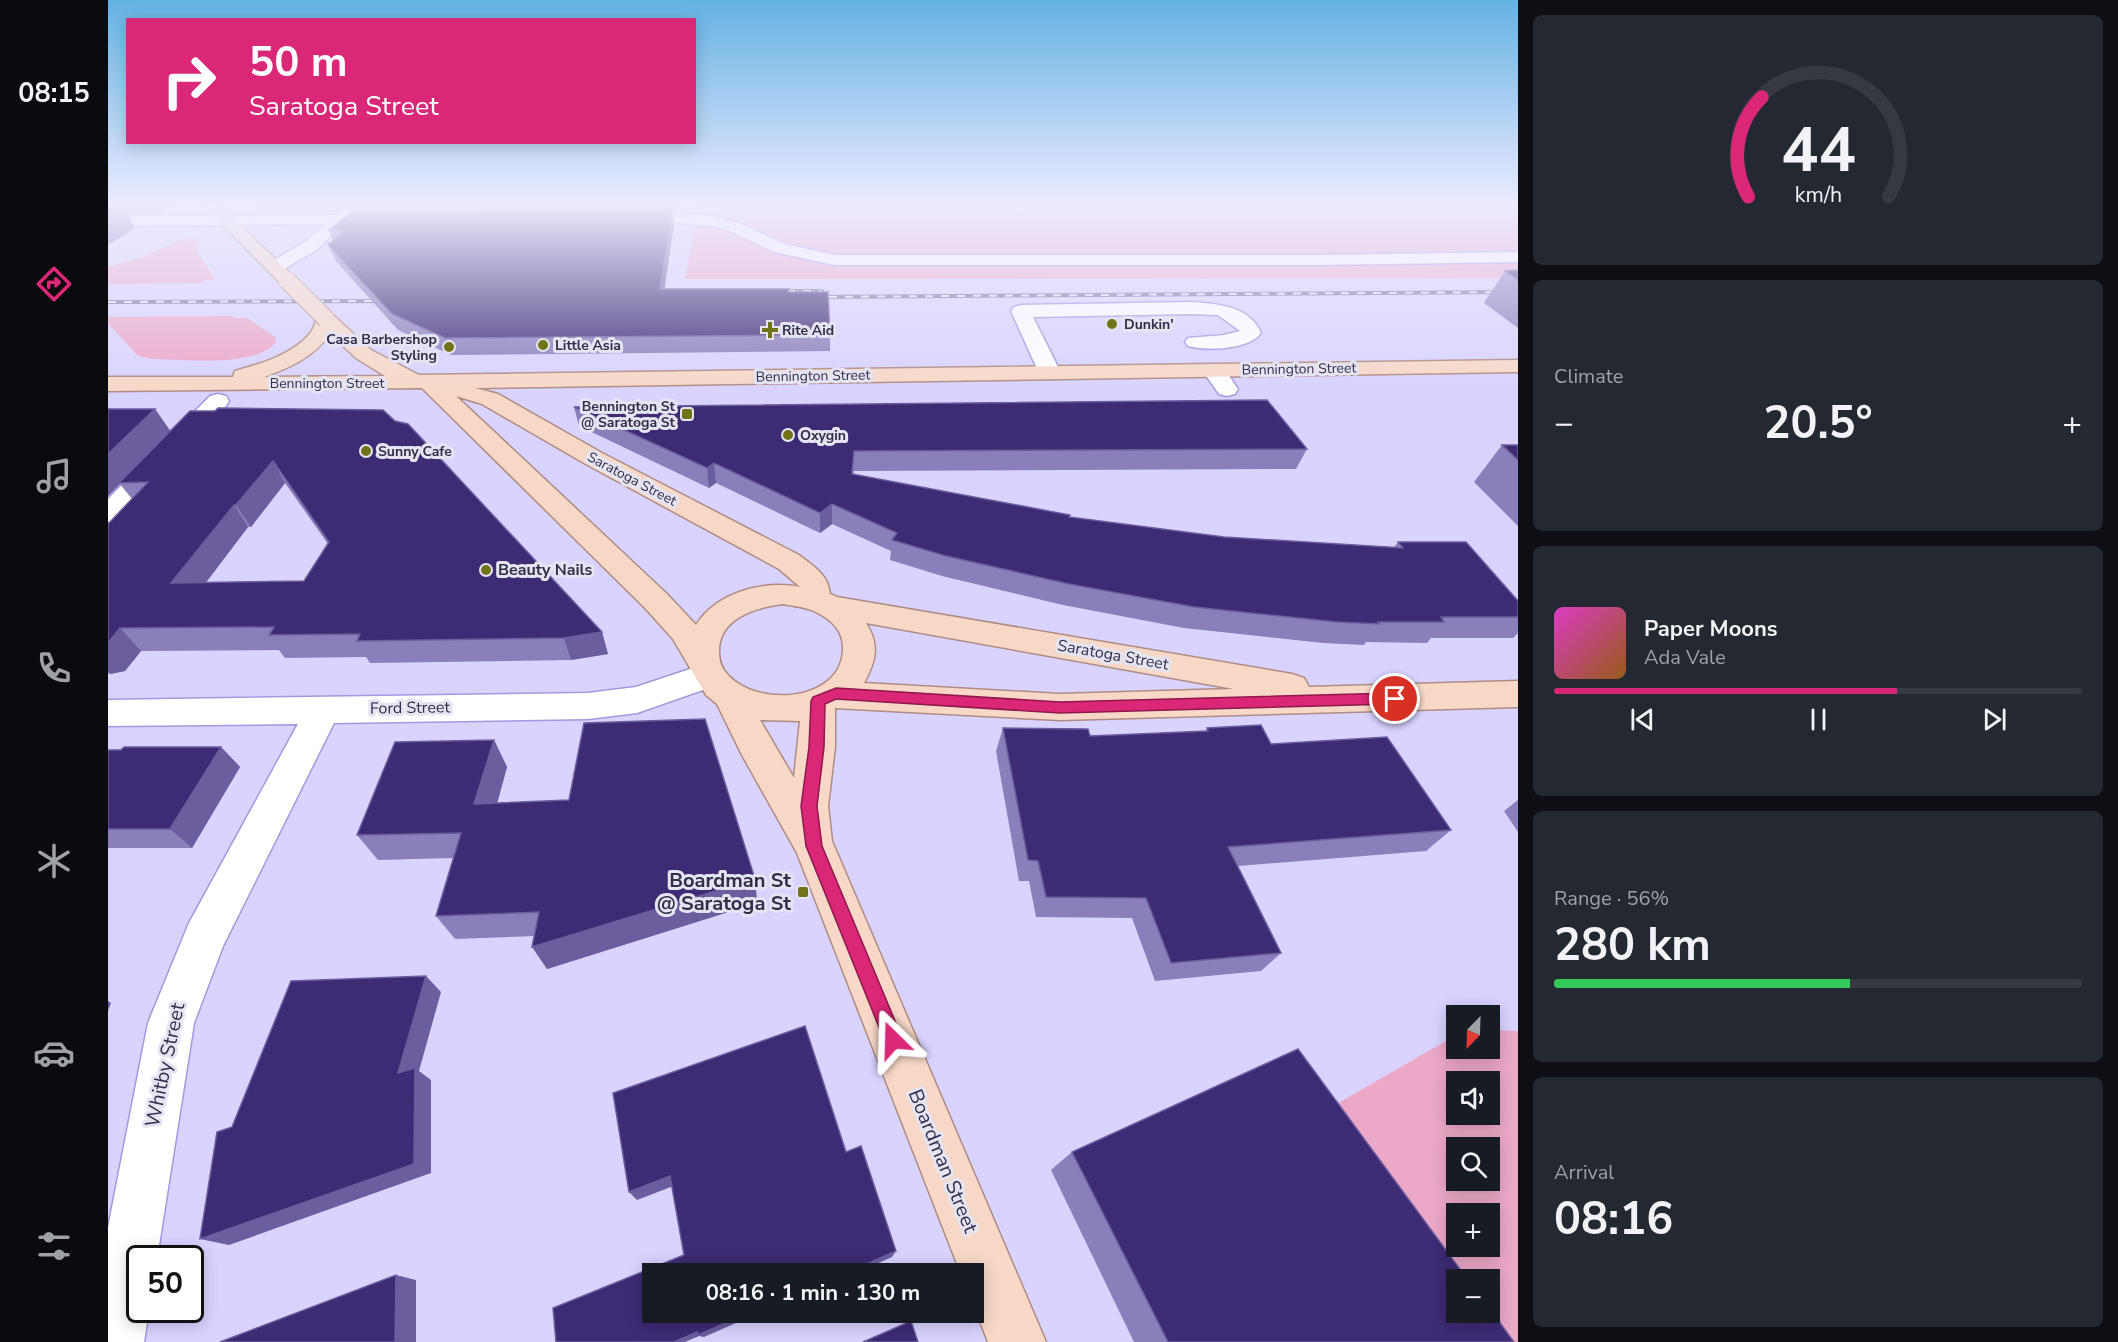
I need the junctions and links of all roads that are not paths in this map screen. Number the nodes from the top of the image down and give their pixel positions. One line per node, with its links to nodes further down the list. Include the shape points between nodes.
1 (274, 268): 3 (main road)
2 (281, 268): 3 (street)
3 (282, 275): 4 (main road, bridge)
4 (327, 319): 15 (main road, via 372,362); 16 (main road, via 319,336 286,359)
5 (1195, 342): 10 (street, via 1244,338 1251,333 1248,326 1223,310 1021,311)
6 (1518, 366): 7 (main road, Bennington Street)
7 (1483, 367): 8 (main road, Bennington Street); 12 (main road)
8 (1359, 368): 9 (main road, Bennington Street); 13 (main road)
9 (1214, 370): 10 (main road, Bennington Street); 14 (street)
10 (1050, 373): 15 (main road, Bennington Street)
11 (108, 384): 16 (main road, Bennington Street)
12 (1511, 385): 13 (main road, Bennington Street)
13 (1378, 387): 14 (main road, Bennington Street)
14 (1227, 389): 17 (main road, Bennington Street)
15 (438, 391): 16 (main road, Bennington Street); 17 (main road, Bennington Street); 21 (main road, via 664,609 692,642)
16 (213, 392): 18 (main road, Bennington Street); 19 (street)
17 (490, 399): 20 (main road, Saratoga Street, via 593,459 789,562 814,582)
18 (108, 402)
19 (108, 514)
20 (824, 603): 21 (main road, via 783,594 758,597 723,614 705,637 702,649); 23 (main road, via 852,623 862,646 856,672); 24 (main road, Saratoga Street, via 1253,681)
21 (714, 678): 23 (main road, via 764,708 802,707); 25 (street, Ford Street, via 610,704); 27 (main road, Boardman Street)
22 (1518, 693): 24 (main road, Saratoga Street)
23 (827, 697): 24 (main road, Saratoga Street, via 1060,707); 27 (main road, Boardman Street, via 809,806)
24 (1395, 699)
25 (323, 710): 26 (street, Ford Street); 28 (street, Whitby Street, via 204,938 171,1023)
26 (108, 713)
27 (814, 846): 29 (main road, Boardman Street)
28 (115, 1342)
29 (1017, 1342)

